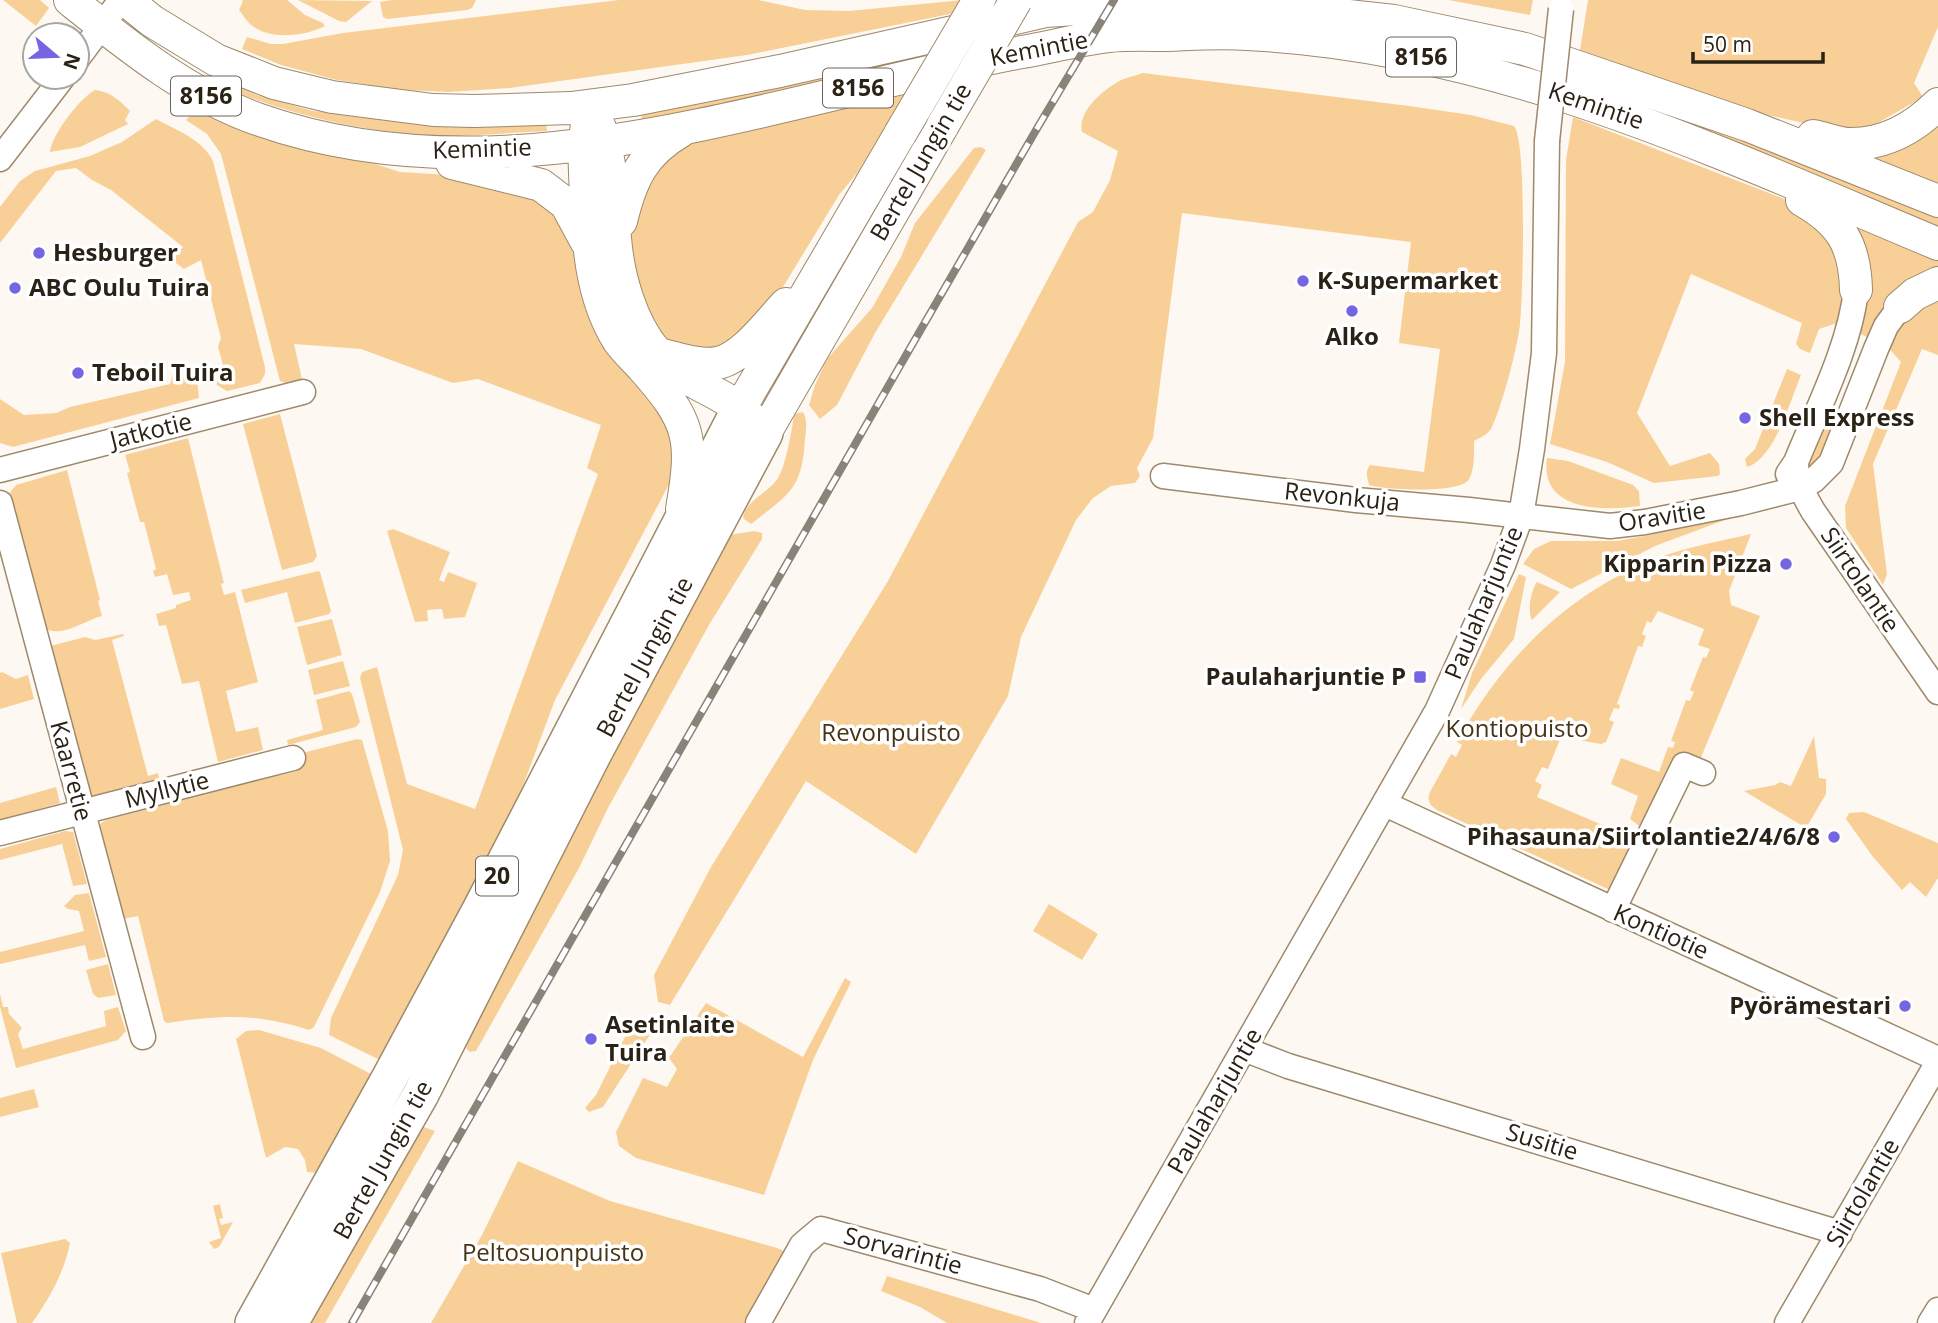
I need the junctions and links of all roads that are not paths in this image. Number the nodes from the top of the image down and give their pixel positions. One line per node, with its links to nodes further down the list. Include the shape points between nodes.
1 (70, 0): 6 (main road, Kemintie)
2 (123, 0): 6 (street); 10 (main road, Kemintie / 8156, via 216,60 274,83 331,97 446,111)
3 (979, 0): 20 (main road, Bertel Jungin tie, bridge)
4 (1016, 0): 27 (main road, Bertel Jungin tie / 20, bridge)
5 (1562, 5): 36 (street, Paulaharjuntie, bridge, via 1547,141 1544,353)
6 (102, 26): 7 (street); 14 (main road, Kemintie / 8156, via 166,75 257,120 324,139)
7 (91, 41)
8 (52, 91): 16 (street)
9 (1938, 104): 11 (main road, via 1905,132 1879,141 1849,144)
10 (591, 106): 11 (main road, Kemintie / 8156, via 780,71 1046,11 1163,3 1250,5 1394,21 1525,49); 13 (main road)
11 (1746, 125): 17 (main road, Kemintie / 8156)
12 (684, 128): 13 (main road, Kemintie / 8156); 15 (main road, Kemintie / 8156, via 973,61 1110,36 1246,34 1383,48 1507,76 1641,120); 18 (main road, via 664,141 639,168 623,209)
13 (595, 143): 14 (main road, Kemintie / 8156, via 471,152); 18 (main road)
14 (396, 150): 18 (main road, via 541,185 566,204)
15 (1719, 152): 19 (main road, Kemintie / 8156); 22 (main road, via 1834,222 1850,252)
16 (0, 159)
17 (1938, 201)
18 (602, 244): 24 (main road, via 648,342)
19 (1938, 244)
20 (826, 262): 24 (main road, via 753,340 727,360 702,364); 26 (main road, Bertel Jungin tie / 20)
21 (1938, 283): 23 (main road)
22 (1856, 290): 28 (street, Oravitie, via 1846,336)
23 (1900, 307): 29 (street, Oravitie, via 1886,326)
24 (650, 360): 26 (main road, via 680,394); 37 (main road, via 686,431 690,457)
25 (303, 391): 30 (street, Jatkotie)
26 (736, 416): 27 (main road); 37 (highway, Bertel Jungin tie / 20)
27 (765, 433): 52 (highway, Bertel Jungin tie / 20, via 593,755 421,1094)
28 (1796, 462): 32 (street, Siirtolantie); 33 (street, Oravitie, via 1783,481)
29 (1831, 463): 32 (street, Oravitie); 35 (street, via 1817,489)
30 (0, 470)
31 (1163, 476): 36 (street, Revonkuja)
32 (1800, 488): 33 (street, Oravitie); 35 (street, Siirtolantie)
33 (1760, 497): 36 (street, Oravitie, via 1610,526)
34 (0, 503): 42 (street, Kaarretie)
35 (1813, 511): 38 (street, Siirtolantie)
36 (1521, 516): 41 (street, Paulaharjuntie, via 1437,711)
37 (680, 521): 51 (highway, Bertel Jungin tie / 20, via 480,910)
38 (1938, 692)
39 (293, 758): 42 (street, Myllytie)
40 (1703, 773): 44 (street, via 1684,765)
41 (1385, 804): 44 (street, Kontiotie); 46 (street, Paulaharjuntie)
42 (81, 812): 43 (street, Myllytie); 45 (street, Kaarretie)
43 (0, 833)
44 (1613, 910): 47 (street, Kontiotie)
45 (143, 1037)
46 (1244, 1049): 48 (street, Susitie); 50 (street, Paulaharjuntie)
47 (1938, 1061): 48 (street, Siirtolantie)
48 (1840, 1233): 54 (street, Siirtolantie)
49 (1938, 1310): 55 (street)
50 (1091, 1317): 53 (street, Sorvarintie, via 1040,1289 821,1229 802,1245)
51 (253, 1323)
52 (290, 1323)
53 (758, 1323)
54 (1787, 1323)
55 (1930, 1323)

